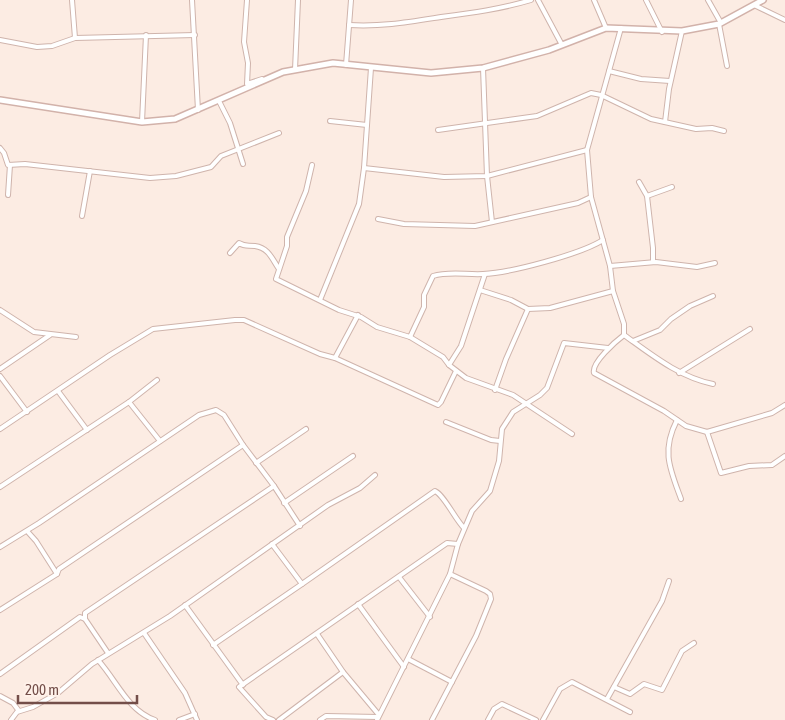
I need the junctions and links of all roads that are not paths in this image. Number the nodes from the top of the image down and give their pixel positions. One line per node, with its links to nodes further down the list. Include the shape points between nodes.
1 (72, 0): 22 (street)
2 (192, 0): 21 (street)
3 (247, 0): 31 (street, via 244,42 247,84)
4 (298, 0): 29 (street)
5 (351, 0): 15 (street)
6 (531, 0): 15 (street, via 493,11 399,25)
7 (538, 0): 24 (street)
8 (594, 0): 16 (street)
9 (646, 0): 19 (street)
10 (708, 0): 14 (street)
11 (763, 0): 12 (street)
12 (754, 5): 13 (street); 14 (street)
13 (785, 20)
14 (720, 24): 18 (street); 26 (street)
15 (350, 25): 25 (street)
16 (606, 28): 17 (street); 24 (street)
17 (621, 28): 19 (street); 30 (street)
18 (682, 31): 19 (street); 32 (street)
19 (662, 32)
20 (146, 35): 21 (street); 22 (street); 38 (street)
21 (195, 35): 36 (street)
22 (75, 38): 23 (street, via 37,47)
23 (0, 40)
24 (562, 45): 28 (street)
25 (346, 65): 27 (street); 29 (street, via 333,63)
26 (726, 66)
27 (371, 68): 28 (street, via 432,73); 40 (street)
28 (483, 68): 41 (street)
29 (295, 70): 31 (street)
30 (609, 71): 32 (street, via 641,79); 33 (street)
31 (283, 72): 35 (street)
32 (670, 81): 39 (street)
33 (601, 95): 39 (street, via 651,120); 41 (street, via 586,94 537,116); 47 (street)
34 (0, 100): 38 (street)
35 (219, 101): 36 (street); 46 (street)
36 (198, 110): 38 (street, via 175,119)
37 (330, 121): 40 (street)
38 (142, 122)
39 (665, 122): 43 (street)
40 (367, 125): 51 (street)
41 (486, 125): 42 (street); 53 (street)
42 (438, 130)
43 (724, 132)
44 (279, 133): 46 (street)
45 (0, 148): 49 (street)
46 (240, 149): 48 (street); 52 (street, via 221,156 211,167 176,176 150,178)
47 (587, 150): 53 (street); 58 (street)
48 (243, 164)
49 (10, 165): 52 (street); 56 (street)
50 (312, 165): 67 (street)
51 (364, 168): 53 (street, via 444,177); 72 (street, via 359,204)
52 (90, 172): 59 (street)
53 (487, 176): 61 (street)
54 (638, 182): 57 (street)
55 (672, 187): 57 (street)
56 (8, 195)
57 (647, 196): 64 (street)
58 (590, 197): 61 (street, via 578,203); 62 (street)
59 (82, 216)
60 (378, 219): 61 (street, via 404,224 475,226)
61 (492, 222)
62 (603, 240): 66 (street); 68 (street, via 554,258)
63 (230, 253): 67 (street, via 238,243 257,246 270,254)
64 (653, 262): 65 (street, via 697,267); 66 (street)
65 (715, 263)
66 (610, 266): 70 (street)
67 (279, 269): 72 (street, via 276,279)
68 (485, 274): 69 (street); 80 (street, via 433,276 424,295 424,307)
69 (480, 290): 73 (street); 84 (street, via 461,346)
70 (613, 291): 73 (street, via 557,306); 78 (street, via 624,324)
71 (714, 296): 81 (street, via 690,306 660,330)
72 (320, 300): 75 (street)
73 (528, 309): 92 (street)
74 (0, 310): 77 (street, via 34,332)
75 (358, 315): 80 (street, via 376,327); 83 (street)
76 (750, 329): 87 (street)
77 (50, 335): 79 (street); 85 (street)
78 (624, 335): 81 (street); 82 (street)
79 (76, 337)
80 (410, 337): 84 (street, via 443,357)
81 (633, 341): 87 (street)
82 (608, 348): 94 (street, via 564,343 547,388); 97 (street, via 594,366 594,373)
83 (335, 358): 86 (street, via 438,405); 91 (street, via 244,320 153,329)
84 (450, 365): 86 (street)
85 (0, 369)
86 (456, 371): 92 (street)
87 (679, 373): 90 (street)
88 (0, 376): 96 (street)
89 (157, 380): 93 (street)
90 (713, 384)
91 (58, 390): 96 (street); 101 (street)
92 (495, 390): 94 (street, via 513,395)
93 (129, 402): 101 (street); 104 (street)
94 (527, 404): 103 (street); 105 (street, via 508,418)
95 (785, 405): 102 (street, via 772,413)
96 (27, 412): 99 (street)
97 (677, 420): 102 (street); 113 (street, via 667,451)
98 (446, 422): 105 (street)
99 (0, 429)
100 (306, 429): 109 (street)
101 (87, 430): 112 (street)
102 (707, 432): 108 (street, via 721,473 748,466 772,465)
103 (572, 434)
104 (160, 441): 106 (street, via 199,415 216,410 224,415); 117 (street)
105 (500, 441): 116 (street, via 497,469 490,491 472,510)
106 (243, 445): 109 (street); 121 (street, via 59,569)
107 (353, 456): 114 (street)
108 (785, 456)
109 (256, 463): 111 (street)
110 (375, 475): 115 (street)
111 (274, 486): 114 (street); 129 (street)
112 (0, 487)
113 (681, 499)
114 (284, 503): 115 (street)
115 (300, 526): 118 (street)
116 (464, 528): 119 (street); 125 (street, via 435,491)
117 (27, 531): 120 (street); 121 (street)
118 (272, 544): 125 (street); 127 (street)
119 (458, 544): 122 (street); 123 (street, via 447,544)
120 (0, 547)
121 (57, 574): 128 (street)
122 (450, 574): 131 (street); 143 (street, via 486,591 491,599)
123 (399, 577): 126 (street); 131 (street)
124 (669, 580): 145 (street, via 662,601)
125 (302, 584): 136 (street)
126 (358, 604): 134 (street); 140 (street)
127 (185, 605): 133 (street); 136 (street)
128 (0, 610)
129 (85, 613): 130 (street); 132 (street)
130 (80, 617): 132 (street); 142 (street)
131 (430, 617): 138 (street)
132 (85, 619): 137 (street)
133 (144, 633): 137 (street); 150 (street, via 185,693)
134 (317, 634): 141 (street); 144 (street)
135 (694, 642): 145 (street, via 682,651 662,690 644,684 630,694)
136 (213, 645): 144 (street)
137 (108, 654): 139 (street)
138 (408, 659): 140 (street); 143 (street)
139 (98, 660): 148 (street, via 58,693 30,709); 154 (street, via 130,703 144,716)
140 (404, 667): 151 (street)
141 (343, 672): 151 (street); 158 (street)
142 (0, 674)
143 (452, 682): 160 (street)
144 (243, 685): 152 (street, via 240,687)
145 (614, 687): 147 (street)
146 (0, 696): 148 (street, via 13,703)
147 (607, 699): 149 (street); 163 (street, via 568,683 560,689)
148 (19, 711): 153 (street)
149 (630, 712)
150 (195, 714): 155 (street); 156 (street)
151 (378, 717): 159 (street, via 326,716)
152 (266, 718): 157 (street)
153 (11, 720)
154 (155, 720)
155 (179, 720)
156 (198, 720)
157 (273, 720)
158 (279, 720)
159 (320, 720)
160 (432, 720)
161 (488, 720): 162 (street, via 494,709 502,704)
162 (536, 720)
163 (543, 720)

